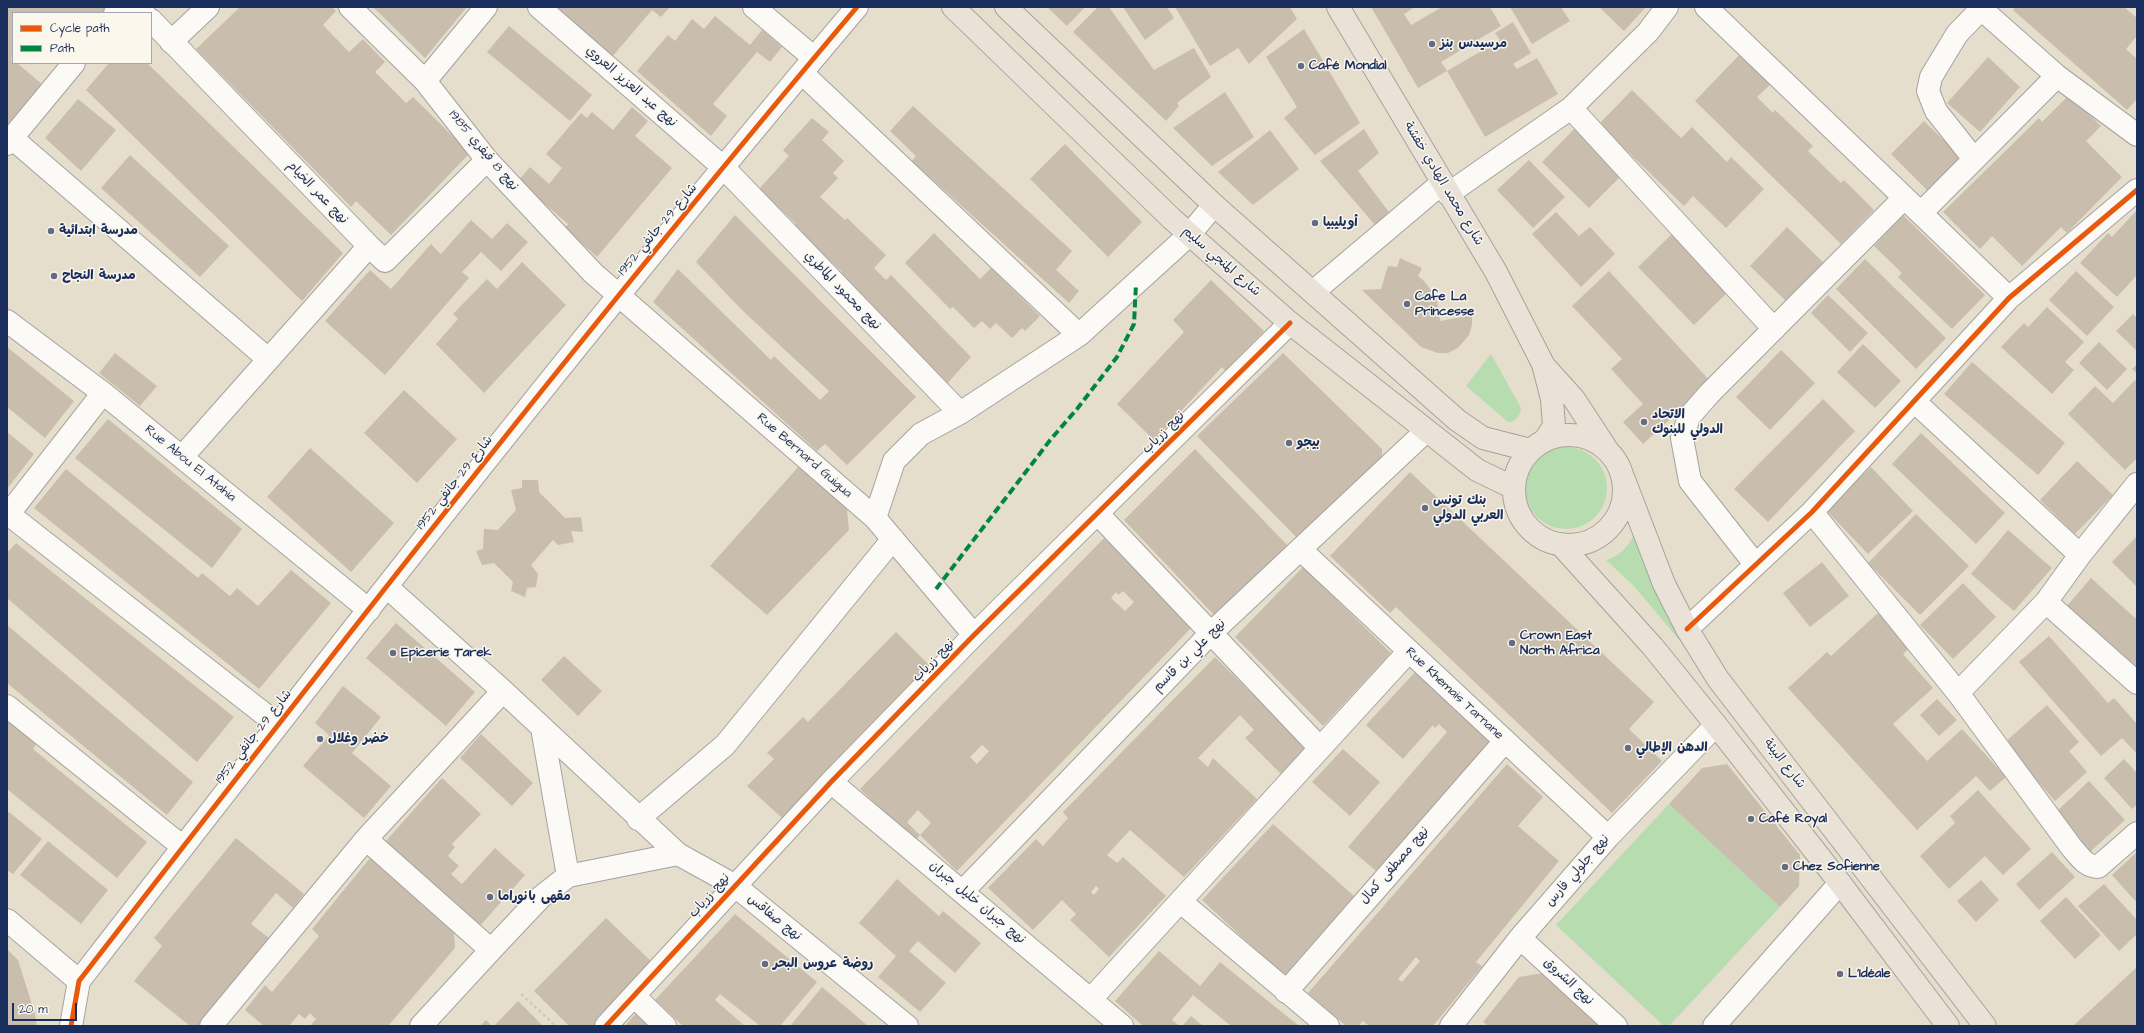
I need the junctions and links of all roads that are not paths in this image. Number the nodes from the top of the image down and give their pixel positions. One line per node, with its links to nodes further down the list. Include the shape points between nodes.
1 (208, 7): 14 (street)
2 (350, 7): 18 (street, نهج 8 فيفري 1985)
3 (486, 7): 18 (street)
4 (539, 7): 24 (street, نهج عبد العزيز العروي)
5 (754, 7): 16 (street)
6 (857, 7): 16 (street, شارع 29 جانفي 1952)
7 (953, 7): 30 (main road, شارع المنجي سليم)
8 (1006, 7): 28 (main road)
9 (1338, 7): 25 (main road, شارع محمد الهادي خفشة)
10 (1667, 7): 19 (street, via 1648,32)
11 (1706, 7): 27 (street)
12 (1981, 8): 17 (street); 22 (street, via 1957,34 1931,77 1928,91 1936,111)
13 (152, 21): 14 (street, نهج عمر الخيام)
14 (171, 42): 31 (street, نهج عمر الخيام)
15 (73, 64): 21 (street)
16 (808, 65): 24 (street, شارع 29 جانفي 1952); 38 (street)
17 (2057, 76): 20 (street); 22 (street)
18 (425, 81): 23 (street, نهج 8 فيفري 1985)
19 (1571, 108): 25 (street); 37 (street)
20 (2137, 135)
21 (10, 141): 39 (street)
22 (1974, 159): 29 (street)
23 (487, 160): 31 (street, نهج عمر الخيام, via 385,261); 33 (street, نهج 8 فيفري 1985, via 593,273)
24 (724, 168): 33 (street, شارع 29 جانفي 1952); 43 (street, نهج محمود الماطري)
25 (1445, 188): 32 (street); 40 (main road, شارع محمد الهادي خفشة, via 1496,272)
26 (2137, 190): 34 (street)
27 (1903, 199): 29 (street); 37 (street)
28 (1214, 205): 30 (street); 32 (main road)
29 (1921, 213): 34 (street)
30 (1189, 235): 36 (main road, شارع المنجي سليم); 38 (street)
31 (369, 246): 39 (street)
32 (1313, 292): 45 (main road, via 1457,420 1484,438)
33 (618, 294): 54 (street, Rue Bernard Guigua); 60 (street, شارع 29 جانفي 1952)
34 (2009, 298): 42 (street)
35 (7, 321): 41 (street, Rue Abou El Atahia)
36 (1290, 323): 44 (main road, شارع المنجي سليم); 53 (street, نهج زرياب)
37 (1774, 328): 59 (street, via 1708,394 1689,417 1682,438 1690,481)
38 (1079, 335): 43 (street)
39 (268, 359): 47 (street)
40 (1543, 364): 45 (main road, via 1552,399 1554,426); 46 (main road, via 1574,399)
41 (103, 393): 47 (street, Rue Abou El Atahia); 52 (street)
42 (1914, 401): 51 (street); 58 (street)
43 (960, 413): 54 (street, via 921,434 894,461)
44 (1426, 431): 50 (main road, شارع المنجي سليم, via 1477,470); 57 (street, نهج علي بن قاسم)
45 (1538, 445): 46 (main road, via 1562,435 1580,436 1596,442); 50 (main road, via 1522,461 1516,474)
46 (1610, 453): 48 (main road)
47 (182, 457): 62 (street, Rue Abou El Atahia)
48 (1623, 477): 56 (main road, via 1624,499 1616,519 1602,534 1583,544); 63 (main road, شارع البيئة, via 1658,570)
49 (2137, 484): 58 (street)
50 (1514, 488): 56 (main road, via 1516,508 1526,526 1542,538)
51 (1812, 512): 59 (street); 69 (street)
52 (8, 514): 71 (street)
53 (1098, 514): 64 (street); 65 (street, نهج زرياب)
54 (875, 518): 55 (street, Rue Bernard Guigua)
55 (893, 539): 65 (street, Rue Bernard Guigua); 77 (street, via 725,745)
56 (1561, 545): 72 (main road, via 1653,647)
57 (1300, 550): 64 (street, نهج علي بن قاسم); 66 (street, Rue Khemais Tarnane)
58 (2080, 555): 61 (street)
59 (1755, 564): 63 (street)
60 (388, 587): 62 (street, شارع 29 جانفي 1952); 68 (street, نهج صفاقس)
61 (2046, 602): 67 (street); 69 (street)
62 (369, 610): 71 (street, شارع 29 جانفي 1952)
63 (1687, 629): 107 (main road, شارع البيئة, via 1723,685)
64 (1210, 634): 75 (street); 86 (street, نهج علي بن قاسم)
65 (974, 635): 76 (street, نهج زرياب)
66 (1409, 651): 74 (street, Rue Khemais Tarnane); 75 (street)
67 (2137, 684)
68 (503, 691): 73 (street, نهج صفاقس); 80 (street)
69 (1958, 694): 78 (street, via 2072,848 2090,866 2098,867)
70 (7, 706): 81 (street)
71 (277, 724): 81 (street, شارع 29 جانفي 1952)
72 (1716, 725): 79 (street, نهج جلولي فارس); 84 (main road)
73 (542, 728): 77 (street, نهج صفاقس); 83 (street)
74 (1505, 741): 79 (street, Rue Khemais Tarnane); 92 (street, نهج مصطفى كمال)
75 (1320, 748): 87 (street)
76 (831, 782): 85 (street, نهج زرياب); 86 (street, نهج جبران خليل جبران)
77 (638, 820): 82 (street, نهج صفاقس)
78 (2137, 833)
79 (1608, 837): 89 (street, نهج جلولي فارس)
80 (366, 838): 90 (street); 97 (street)
81 (183, 847): 91 (street, شارع 29 جانفي 1952)
82 (678, 854): 83 (street); 85 (street, نهج صفاقس)
83 (568, 876): 90 (street, via 541,897)
84 (1840, 883): 95 (main road); 106 (street)
85 (734, 885): 93 (street, نهج زرياب); 101 (street, نهج صفاقس)
86 (963, 891): 94 (street, نهج جبران خليل جبران)
87 (1181, 902): 92 (street); 94 (street)
88 (7, 920): 91 (street)
89 (1520, 938): 104 (street, نهج جلولي فارس); 105 (street, نهج الشروق)
90 (491, 950): 98 (street)
91 (80, 981): 96 (street)
92 (1286, 992): 103 (street)
93 (634, 996): 99 (street, نهج زرياب); 100 (street)
94 (1091, 999): 102 (street, نهج جبران خليل جبران)
95 (1944, 1024)
96 (71, 1026)
97 (211, 1026)
98 (421, 1026)
99 (606, 1026)
100 (666, 1026)
101 (907, 1026)
102 (1122, 1026)
103 (1328, 1026)
104 (1451, 1026)
105 (1616, 1026)
106 (1714, 1026)
107 (1986, 1026)

